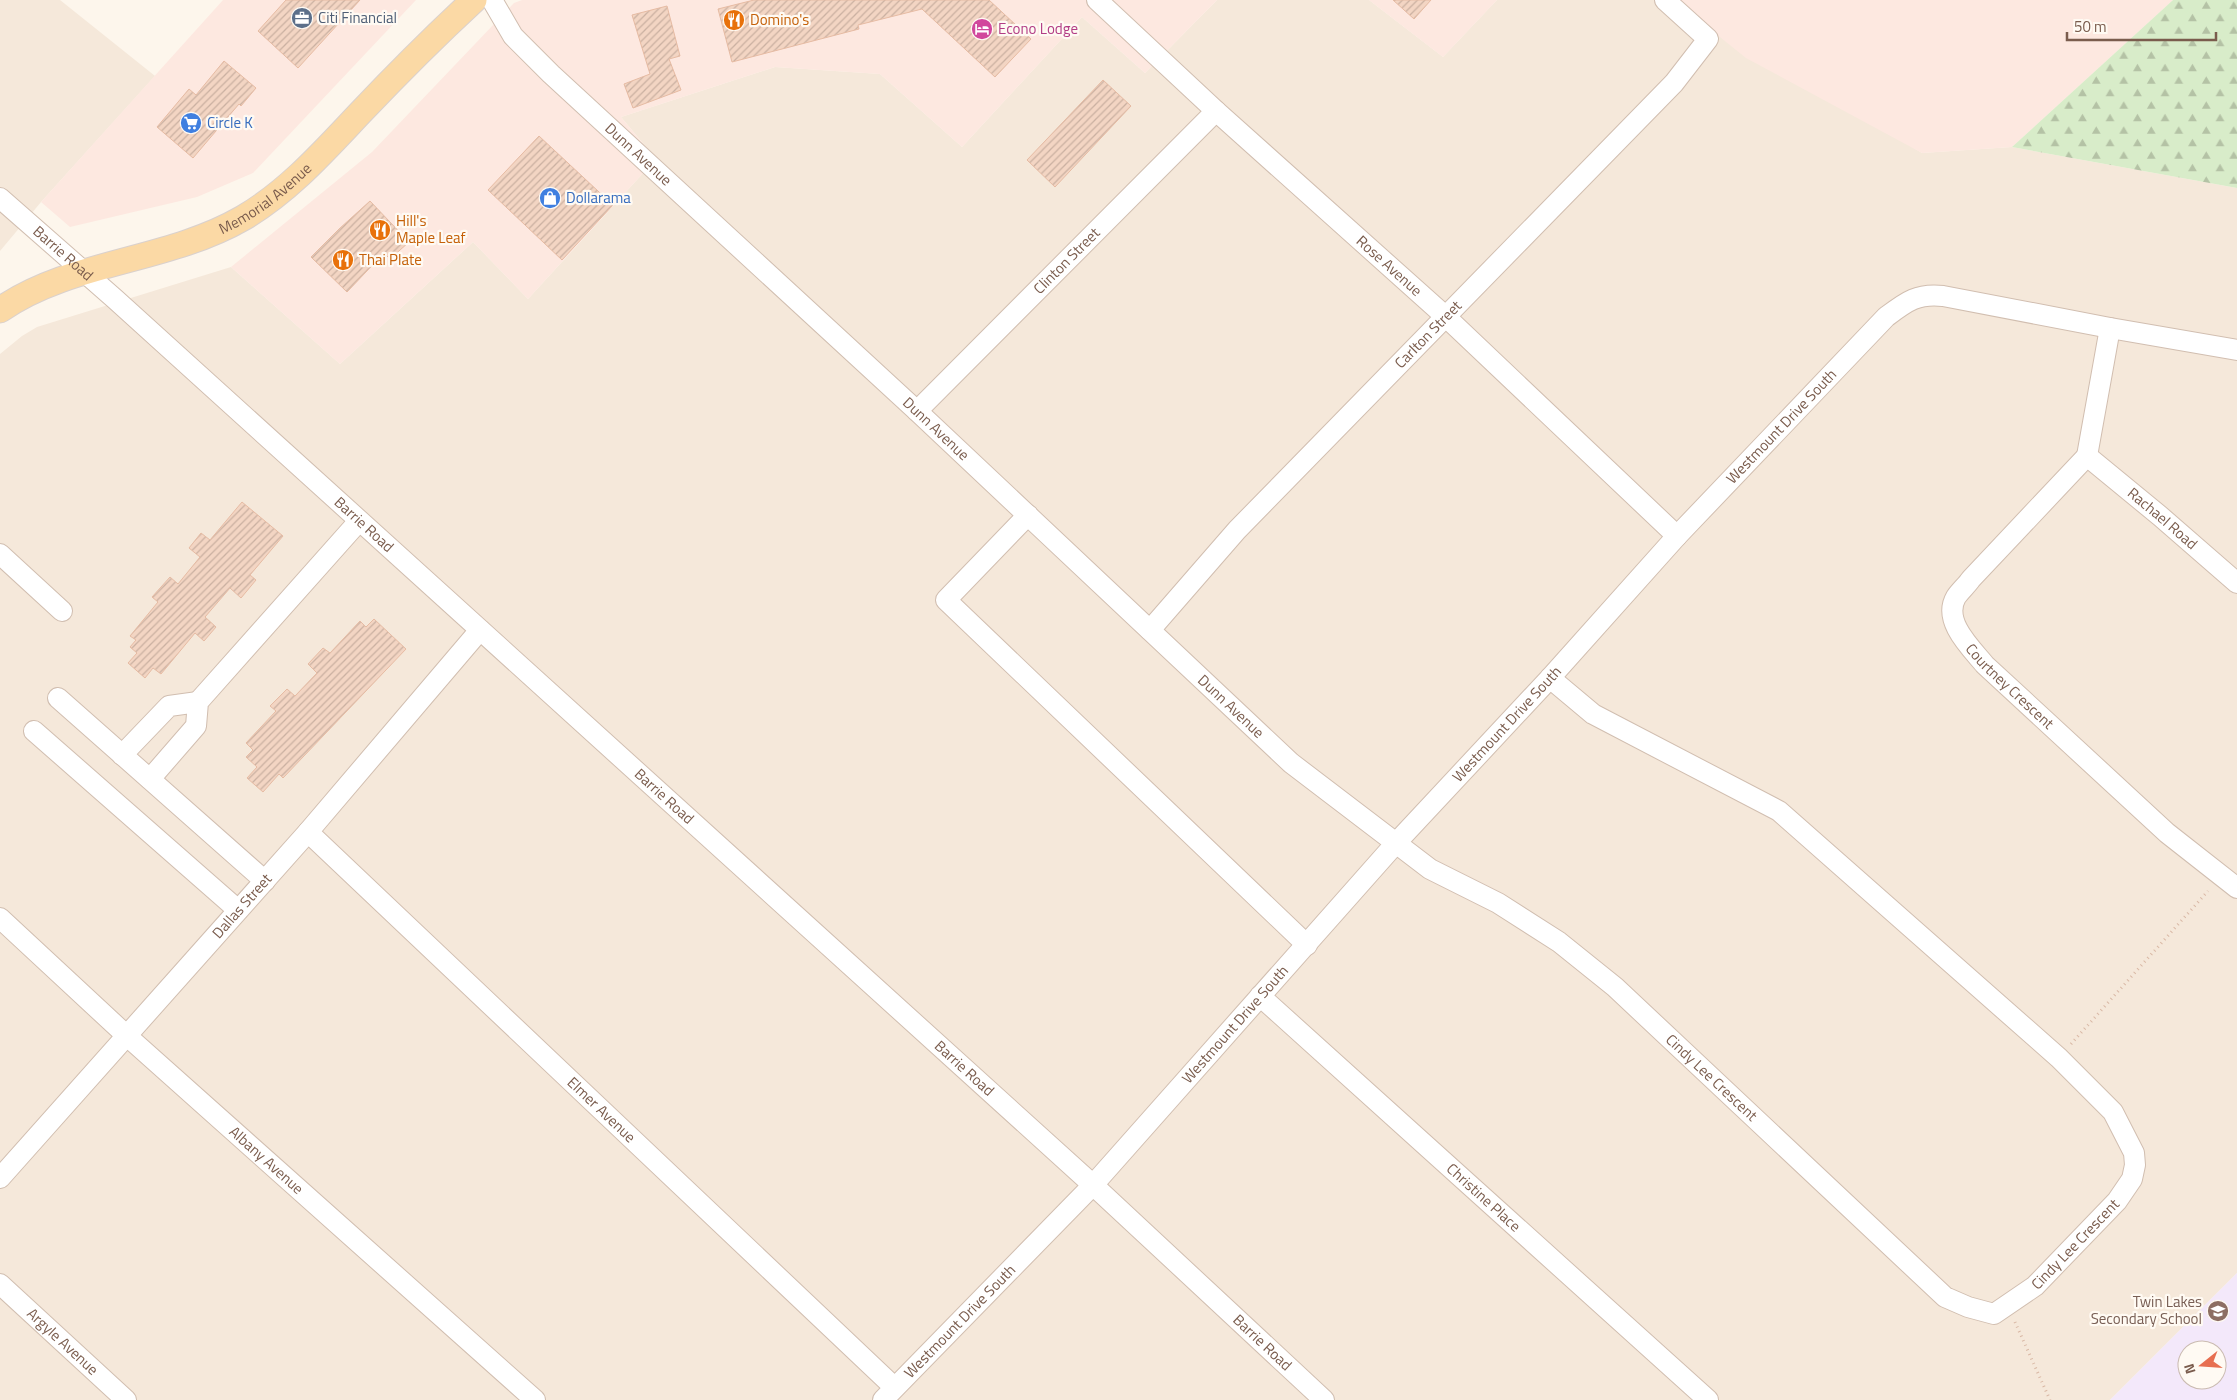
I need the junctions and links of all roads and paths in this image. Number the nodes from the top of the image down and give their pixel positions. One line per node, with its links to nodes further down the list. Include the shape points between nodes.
1 (474, 0): 7 (main road, Memorial Avenue, via 427,43 291,183 259,207 189,243)
2 (492, 0): 12 (street, Dunn Avenue, via 513,36 551,74)
3 (1097, 0): 5 (street, Rose Avenue)
4 (1665, 0): 9 (street, Carlton Street, via 1708,40 1674,83)
5 (1216, 111): 9 (street, Rose Avenue); 12 (street, Clinton Street)
6 (0, 198): 7 (street, Barrie Road)
7 (85, 274): 8 (main road, Memorial Avenue, via 48,284); 15 (street, Barrie Road)
8 (0, 310)
9 (1446, 316): 16 (street, Rose Avenue); 21 (street, Carlton Street, via 1237,530)
10 (2110, 328): 11 (street, Westmount Drive South); 13 (street); 16 (street, Westmount Drive South, via 1943,296 1920,295 1874,328)
11 (2237, 350)
12 (917, 411): 14 (street, Dunn Avenue)
13 (2087, 456): 18 (street, Rachael Road); 31 (street, Courtney Crescent, via 1971,579 1956,598 1952,611 1961,635 1985,665 2167,833)
14 (1028, 515): 21 (street, Dunn Avenue); 34 (street, via 946,600)
15 (359, 521): 20 (street, Barrie Road); 24 (street)
16 (1676, 536): 22 (street, Westmount Drive South)
17 (0, 554): 19 (street)
18 (2237, 583)
19 (62, 611)
20 (480, 630): 28 (street, Dallas Street); 39 (street, Barrie Road)
21 (1150, 630): 29 (street, Dunn Avenue, via 1291,763)
22 (1550, 678): 29 (street, Westmount Drive South); 37 (street, Cindy Lee Crescent, via 1593,714 1779,811)
23 (58, 698): 26 (street)
24 (198, 702): 26 (street, via 168,706); 27 (street, via 196,726)
25 (34, 731): 32 (street)
26 (122, 755): 27 (street)
27 (150, 779): 30 (street)
28 (308, 832): 30 (street, Dallas Street); 42 (street, Elmer Avenue)
29 (1396, 843): 34 (street, Westmount Drive South); 41 (street, Cindy Lee Crescent, via 1437,874 1498,903 1559,942 1615,988 1945,1297 1994,1314)
30 (265, 880): 32 (street, Dallas Street)
31 (2233, 883): 37 (path)
32 (238, 910): 36 (street, Dallas Street)
33 (0, 918): 36 (street, Albany Avenue)
34 (1307, 944): 35 (street, Westmount Drive South)
35 (1260, 996): 39 (street, Westmount Drive South); 46 (street, Christine Place)
36 (127, 1036): 38 (street, Dallas Street); 44 (street, Albany Avenue)
37 (2058, 1058): 41 (street, Cindy Lee Crescent, via 2113,1112 2134,1153 2135,1165 2132,1179 2117,1202 2036,1286)
38 (0, 1178)
39 (1093, 1184): 42 (street, Westmount Drive South); 45 (street, Barrie Road)
40 (0, 1284): 43 (street, Argyle Avenue)
41 (2007, 1305): 47 (path)
42 (889, 1394)
43 (126, 1400)
44 (535, 1400)
45 (1324, 1400)
46 (1708, 1400)
47 (2050, 1400)

